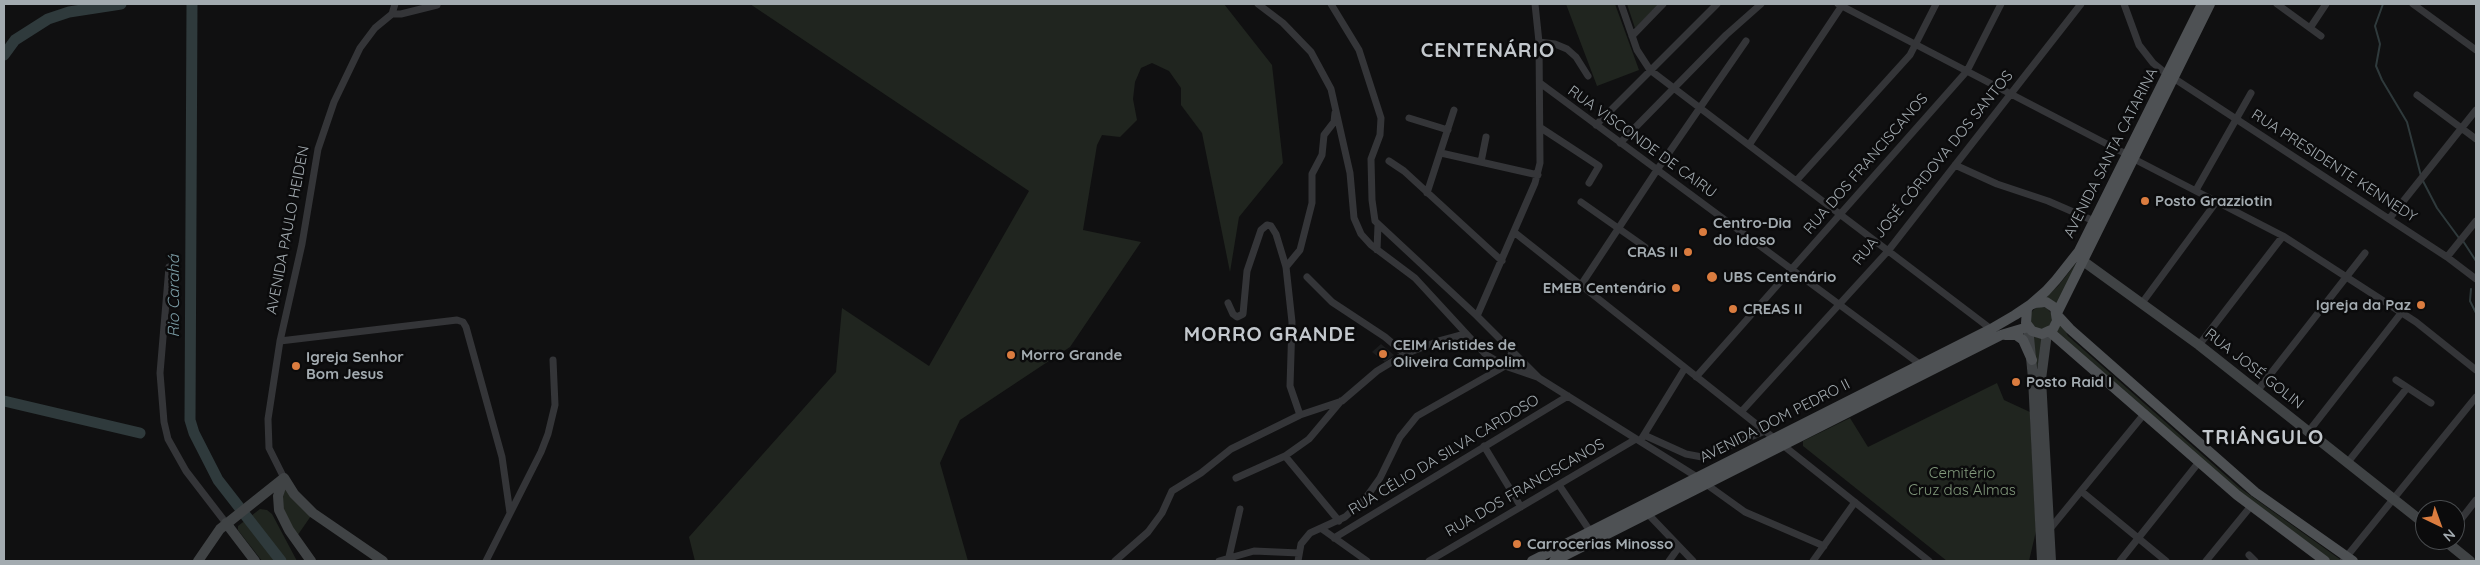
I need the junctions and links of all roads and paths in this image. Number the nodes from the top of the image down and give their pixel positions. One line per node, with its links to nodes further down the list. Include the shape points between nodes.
1 (395, 4): 22 (street)
2 (1258, 4): 39 (street, via 1283,23 1311,52 1324,74)
3 (1332, 4): 70 (street, via 1358,50 1381,118 1380,135 1371,159 1372,207)
4 (1535, 4): 27 (street)
5 (1621, 4): 24 (street)
6 (1663, 4): 24 (street)
7 (1716, 4): 30 (street)
8 (1748, 4): 21 (street)
9 (1761, 4): 21 (street)
10 (1841, 4): 28 (street); 52 (street)
11 (1936, 4): 28 (street)
12 (2001, 4): 31 (street, RUA DOS FRANCISCANOS)
13 (2081, 4): 37 (street, RUA JOSÉ CÓRDOVA DOS SANTOS)
14 (2124, 4): 33 (street, RUA PRESIDENTE KENNEDY, via 2139,45 2153,63)
15 (2202, 4): 33 (main road, AVENIDA SANTA CATARINA)
16 (2210, 4): 33 (main road, AVENIDA SANTA CATARINA)
17 (2277, 4): 23 (street)
18 (2326, 4): 23 (street)
19 (2413, 4): 29 (street)
20 (437, 5): 22 (street)
21 (1749, 13): 35 (street)
22 (392, 14): 100 (street, AVENIDA PAULO HEIDEN, via 375,28 360,48 324,130 312,174 302,244)
23 (2310, 28): 25 (street)
24 (1632, 36): 30 (street, via 1640,58)
25 (2321, 36)
26 (1746, 41): 40 (street)
27 (1539, 42): 32 (street, via 1567,49); 34 (street)
28 (1917, 45): 31 (street); 60 (street)
29 (2476, 50)
30 (1650, 70): 35 (street); 45 (street)
31 (1967, 71): 37 (street); 66 (street, RUA DOS FRANCISCANOS)
32 (1588, 76)
33 (2171, 77): 44 (street, RUA PRESIDENTE KENNEDY); 54 (main road, AVENIDA SANTA CATARINA)
34 (1540, 84): 45 (street, RUA VISCONDE DE CAIRU); 46 (street)
35 (1674, 88): 40 (street); 51 (street)
36 (2251, 93): 44 (street)
37 (2012, 94): 54 (street); 57 (street, RUA JOSÉ CÓRDOVA DOS SANTOS)
38 (2417, 95): 47 (street)
39 (1336, 107): 75 (street, via 1350,173 1354,218 1360,234); 82 (street, via 1334,122 1324,135 1322,155 1312,174 1312,203 1300,250)
40 (1699, 108): 52 (street); 58 (street)
41 (1454, 110): 48 (street)
42 (2476, 110): 47 (street)
43 (1409, 118): 48 (street)
44 (2236, 119): 62 (street); 67 (street, RUA PRESIDENTE KENNEDY)
45 (1596, 125): 51 (street, RUA VISCONDE DE CAIRU)
46 (1541, 128): 59 (street); 61 (street, via 1600,166)
47 (2462, 129): 50 (street); 67 (street)
48 (1448, 130): 53 (street)
49 (1486, 137): 56 (street)
50 (2476, 139)
51 (1620, 142): 58 (street, RUA VISCONDE DE CAIRU)
52 (1749, 145): 60 (street)
53 (1440, 152): 56 (street); 63 (street)
54 (2131, 157): 62 (street); 68 (main road, AVENIDA SANTA CATARINA); 80 (main road, AVENIDA SANTA CATARINA)
55 (1389, 161): 63 (street)
56 (1481, 162): 59 (street)
57 (1956, 165): 68 (street); 76 (street, RUA JOSÉ CÓRDOVA DOS SANTOS)
58 (1657, 170): 71 (street); 83 (street, RUA VISCONDE DE CAIRU)
59 (1538, 175): 72 (street)
60 (1796, 181): 66 (street)
61 (1589, 183)
62 (2196, 190): 64 (street)
63 (1427, 193): 79 (street)
64 (2217, 201): 73 (street); 90 (street)
65 (1580, 202): 71 (street)
66 (1840, 214): 76 (street); 83 (street, RUA DOS FRANCISCANOS)
67 (2389, 219): 78 (street, RUA PRESIDENTE KENNEDY)
68 (2094, 221): 91 (main road, AVENIDA SANTA CATARINA, via 2074,258)
69 (2476, 221): 78 (street)
70 (1378, 225): 75 (street); 94 (street)
71 (1618, 228): 74 (street); 87 (street)
72 (1514, 232): 79 (street); 87 (street)
73 (2283, 236): 85 (street); 101 (street)
74 (1645, 247)
75 (1377, 250): 98 (street, via 1414,278)
76 (1888, 251): 89 (street, RUA JOSÉ CÓRDOVA DOS SANTOS); 96 (street)
77 (2364, 253): 85 (street)
78 (2447, 258): 86 (street, RUA PRESIDENTE KENNEDY)
79 (1502, 261): 94 (street)
80 (2083, 261): 90 (main road, RUA JOSÉ GOLIN); 93 (main road, AVENIDA SANTA CATARINA)
81 (169, 267): 149 (street, via 160,373 168,439 186,472)
82 (1286, 268): 88 (street, via 1274,229 1267,225 1259,236 1247,271 1243,314 1233,314); 122 (street, via 1292,322 1290,386)
83 (1792, 269): 89 (street, RUA VISCONDE DE CAIRU); 110 (street, RUA DOS FRANCISCANOS)
84 (1307, 277): 103 (street, via 1332,302 1379,332)
85 (2346, 277): 92 (street); 115 (street)
86 (2476, 279)
87 (1581, 285): 108 (street)
88 (1228, 303)
89 (1839, 304): 106 (street, RUA VISCONDE DE CAIRU); 120 (street, RUA JOSÉ CÓRDOVA DOS SANTOS)
90 (2142, 304): 101 (main road, RUA JOSÉ GOLIN)
91 (2030, 306): 93 (main road, via 2046,302 2055,308); 95 (main road, via 2025,314); 96 (main road, AVENIDA DOM PEDRO II)
92 (2402, 312): 109 (street); 124 (street)
93 (2057, 314): 97 (main road, via 2056,325); 162 (main road, via 2255,492)
94 (1477, 316): 102 (street)
95 (2028, 327): 97 (main road, via 2037,334); 99 (main road, AVENIDA DOM PEDRO II); 105 (main road)
96 (1991, 329): 106 (main road, AVENIDA DOM PEDRO II)
97 (2048, 333): 112 (main road); 121 (main road)
98 (1465, 334): 103 (street); 107 (street, via 1485,354)
99 (2001, 335): 105 (main road, via 2020,337); 127 (main road, AVENIDA DOM PEDRO II)
100 (280, 341): 133 (street, AVENIDA PAULO HEIDEN, via 267,428 269,448); 144 (street, via 457,320 463,322 502,458)
101 (2199, 345): 115 (main road, RUA JOSÉ GOLIN)
102 (1513, 351): 107 (street); 111 (street)
103 (1405, 354): 118 (street, via 1377,371)
104 (553, 360): 144 (street, via 556,385 552,420 541,452)
105 (2032, 360): 112 (main road)
106 (1921, 364): 126 (main road, AVENIDA DOM PEDRO II)
107 (1506, 366): 111 (street); 148 (street, via 1417,416 1400,437 1372,490 1357,508)
108 (1685, 368): 110 (street); 125 (street, RUA DOS FRANCISCANOS)
109 (2476, 370)
110 (1696, 377): 120 (street)
111 (1539, 378): 116 (street)
112 (2037, 378): 152 (main road); 178 (main road)
113 (2396, 380): 114 (street)
114 (2406, 388): 119 (street); 131 (street)
115 (2258, 390): 124 (main road, RUA JOSÉ GOLIN)
116 (1568, 396): 125 (street); 128 (street, RUA CÉLIO DA SILVA CARDOSO)
117 (2476, 396): 138 (street)
118 (1342, 401): 122 (street); 129 (street, via 1316,433)
119 (2431, 402)
120 (1741, 412): 123 (street)
121 (2145, 413): 130 (main road); 137 (street)
122 (1300, 415): 168 (street, via 1231,449 1201,473 1178,486 1148,532)
123 (1765, 431): 125 (street, via 1702,457); 126 (street)
124 (2308, 431): 131 (main road, RUA JOSÉ GOLIN)
125 (1640, 438): 132 (street); 136 (street, RUA DOS FRANCISCANOS)
126 (1774, 438): 127 (street); 132 (main road, AVENIDA DOM PEDRO II)
127 (1783, 445): 135 (main road, AVENIDA DOM PEDRO II); 139 (street)
128 (1484, 446): 142 (street); 150 (street, RUA CÉLIO DA SILVA CARDOSO)
129 (1285, 456): 134 (street); 148 (street)
130 (2199, 462): 141 (main road); 155 (street)
131 (2348, 462): 138 (main road, RUA JOSÉ GOLIN)
132 (1697, 477): 153 (main road, AVENIDA DOM PEDRO II)
133 (284, 478): 149 (main road); 165 (main road, via 278,496 279,510); 166 (main road, via 294,494 313,513)
134 (1236, 478)
135 (1706, 484): 145 (main road, AVENIDA DOM PEDRO II); 156 (street, via 1745,512)
136 (1559, 485): 142 (street, RUA DOS FRANCISCANOS); 153 (street)
137 (2081, 491): 152 (street); 155 (street)
138 (2394, 499): 147 (main road, RUA JOSÉ GOLIN); 162 (street)
139 (1855, 502): 156 (street); 177 (street)
140 (2476, 502): 146 (street)
141 (2251, 506): 182 (street); 184 (main road)
142 (1521, 507): 171 (street, RUA DOS FRANCISCANOS)
143 (1240, 509): 161 (street)
144 (510, 513): 167 (street)
145 (1648, 514): 157 (street); 173 (main road, AVENIDA DOM PEDRO II)
146 (2465, 515)
147 (2415, 516)
148 (1342, 519): 150 (street); 151 (street)
149 (229, 521): 163 (main road, via 214,536); 164 (main road)
150 (1352, 528): 154 (street, RUA CÉLIO DA SILVA CARDOSO)
151 (1322, 529): 154 (street); 160 (street, via 1305,538)
152 (2049, 530): 179 (main road)
153 (1590, 531): 172 (main road, AVENIDA DOM PEDRO II)
154 (1334, 538): 170 (street)
155 (2138, 538): 180 (street); 181 (street)
156 (1824, 546): 176 (street)
157 (1679, 547): 174 (street); 175 (street)
158 (2456, 550): 185 (main road)
159 (2249, 555): 183 (street)
160 (1298, 557): 161 (street, via 1266,550)
161 (1228, 559): 169 (street)
162 (2348, 560)
163 (198, 561)
164 (255, 561)
165 (311, 561)
166 (383, 561)
167 (486, 561)
168 (1115, 561)
169 (1220, 561)
170 (1366, 561)
171 (1429, 561)
172 (1532, 561)
173 (1554, 561)
174 (1668, 561)
175 (1693, 561)
176 (1813, 561)
177 (1929, 561)
178 (2042, 561)
179 (2051, 561)
180 (2120, 561)
181 (2166, 561)
182 (2206, 561)
183 (2255, 561)
184 (2325, 561)
185 (2470, 561)

